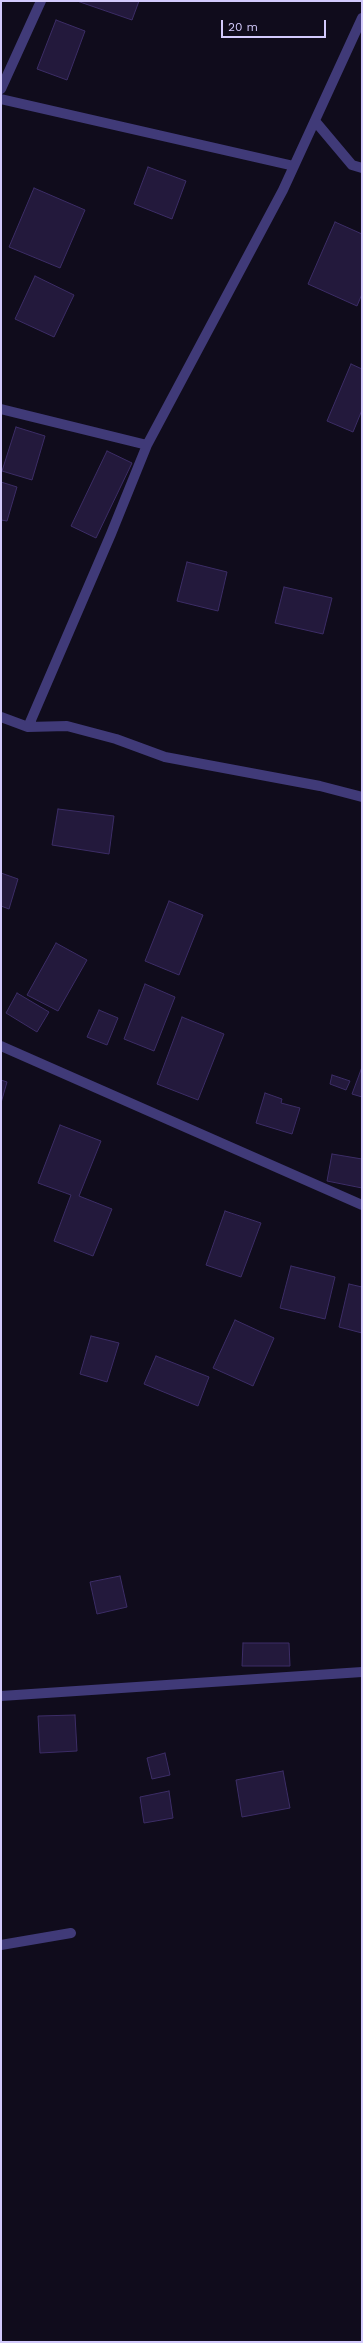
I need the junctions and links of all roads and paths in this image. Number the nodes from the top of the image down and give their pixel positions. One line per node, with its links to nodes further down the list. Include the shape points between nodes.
1 (41, 1): 3 (street)
2 (362, 18): 5 (street)
3 (1, 89)
4 (1, 99): 6 (street)
5 (315, 121): 6 (street); 7 (street, via 352,165)
6 (294, 166): 9 (street)
7 (362, 168)
8 (1, 410): 9 (street)
9 (147, 445): 11 (street)
10 (1, 717): 11 (street)
11 (28, 727): 12 (street, via 67,726 165,757 320,786)
12 (362, 797)
13 (1, 1046): 14 (street)
14 (362, 1206)
15 (362, 1672): 16 (street)
16 (1, 1696)
17 (71, 1933): 18 (street)
18 (1, 1945)

